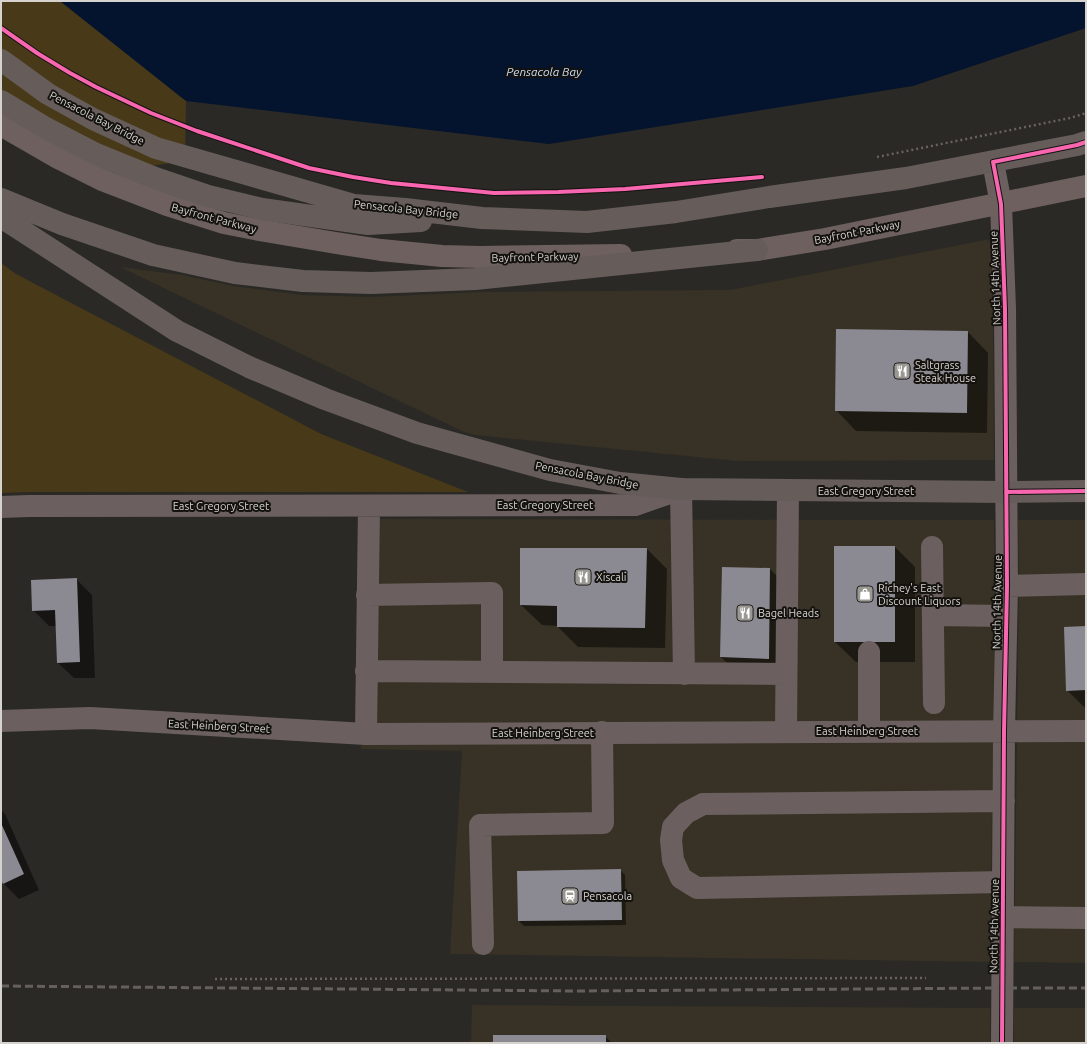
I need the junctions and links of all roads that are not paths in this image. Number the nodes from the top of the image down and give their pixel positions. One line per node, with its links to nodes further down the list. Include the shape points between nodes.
1 (1, 60): 10 (highway, Pensacola Bay Bridge, via 48,94 93,119 156,148 354,205)
2 (1, 101): 10 (highway, via 96,154 208,196 262,209 368,224)
3 (2, 126): 11 (main road, Bayfront Parkway, via 102,180 167,205 224,223 336,243 442,256 480,257 617,256)
4 (1086, 142): 5 (highway)
5 (993, 162): 8 (street, North 14th Avenue); 10 (highway, Pensacola Bay Bridge, via 906,178 676,212 587,222)
6 (1086, 186): 8 (main road, Bayfront Parkway)
7 (1, 199): 11 (highway, via 62,224 153,254 235,272 303,281 371,283 475,279)
8 (1001, 204): 11 (main road, Bayfront Parkway); 15 (street, North 14th Avenue, via 1005,309)
9 (1, 217): 12 (highway, Pensacola Bay Bridge, via 177,331 248,367 325,399 417,433 550,470 620,483)
10 (482, 218)
11 (757, 250)
12 (681, 489): 13 (highway, East Gregory Street); 16 (street, East Gregory Street, via 635,505); 27 (street)
13 (788, 490): 15 (highway, East Gregory Street); 28 (street)
14 (1086, 491): 15 (highway, East Gregory Street)
15 (1006, 492): 20 (street, North 14th Avenue)
16 (369, 506): 17 (street, East Gregory Street); 21 (street)
17 (1, 507)
18 (932, 547): 22 (street)
19 (1086, 584): 20 (street)
20 (1007, 586): 23 (street, North 14th Avenue)
21 (367, 595): 25 (street); 26 (street, via 492,593)
22 (933, 615): 23 (street); 29 (street)
23 (1006, 616): 31 (street, North 14th Avenue)
24 (869, 652): 35 (street)
25 (366, 671): 26 (street); 36 (street)
26 (492, 672): 27 (street)
27 (684, 674): 28 (street)
28 (786, 674): 34 (street)
29 (934, 703)
30 (1, 721): 36 (street, East Heinberg Street, via 90,718)
31 (1004, 731): 32 (street, East Heinberg Street); 35 (street, East Heinberg Street); 37 (street, North 14th Avenue)
32 (1086, 731)
33 (602, 732): 34 (street, East Heinberg Street); 36 (street, East Heinberg Street); 41 (street, via 603,823 480,825)
34 (786, 732): 35 (street, East Heinberg Street)
35 (869, 732)
36 (366, 734)
37 (1004, 801): 38 (street, North 14th Avenue); 38 (street, via 703,804 686,813 673,827 671,840 673,860 680,878 697,888)
38 (1003, 882): 39 (street, North 14th Avenue)
39 (1003, 917): 40 (street); 42 (street, North 14th Avenue)
40 (1086, 918)
41 (483, 944)
42 (1002, 1043)

